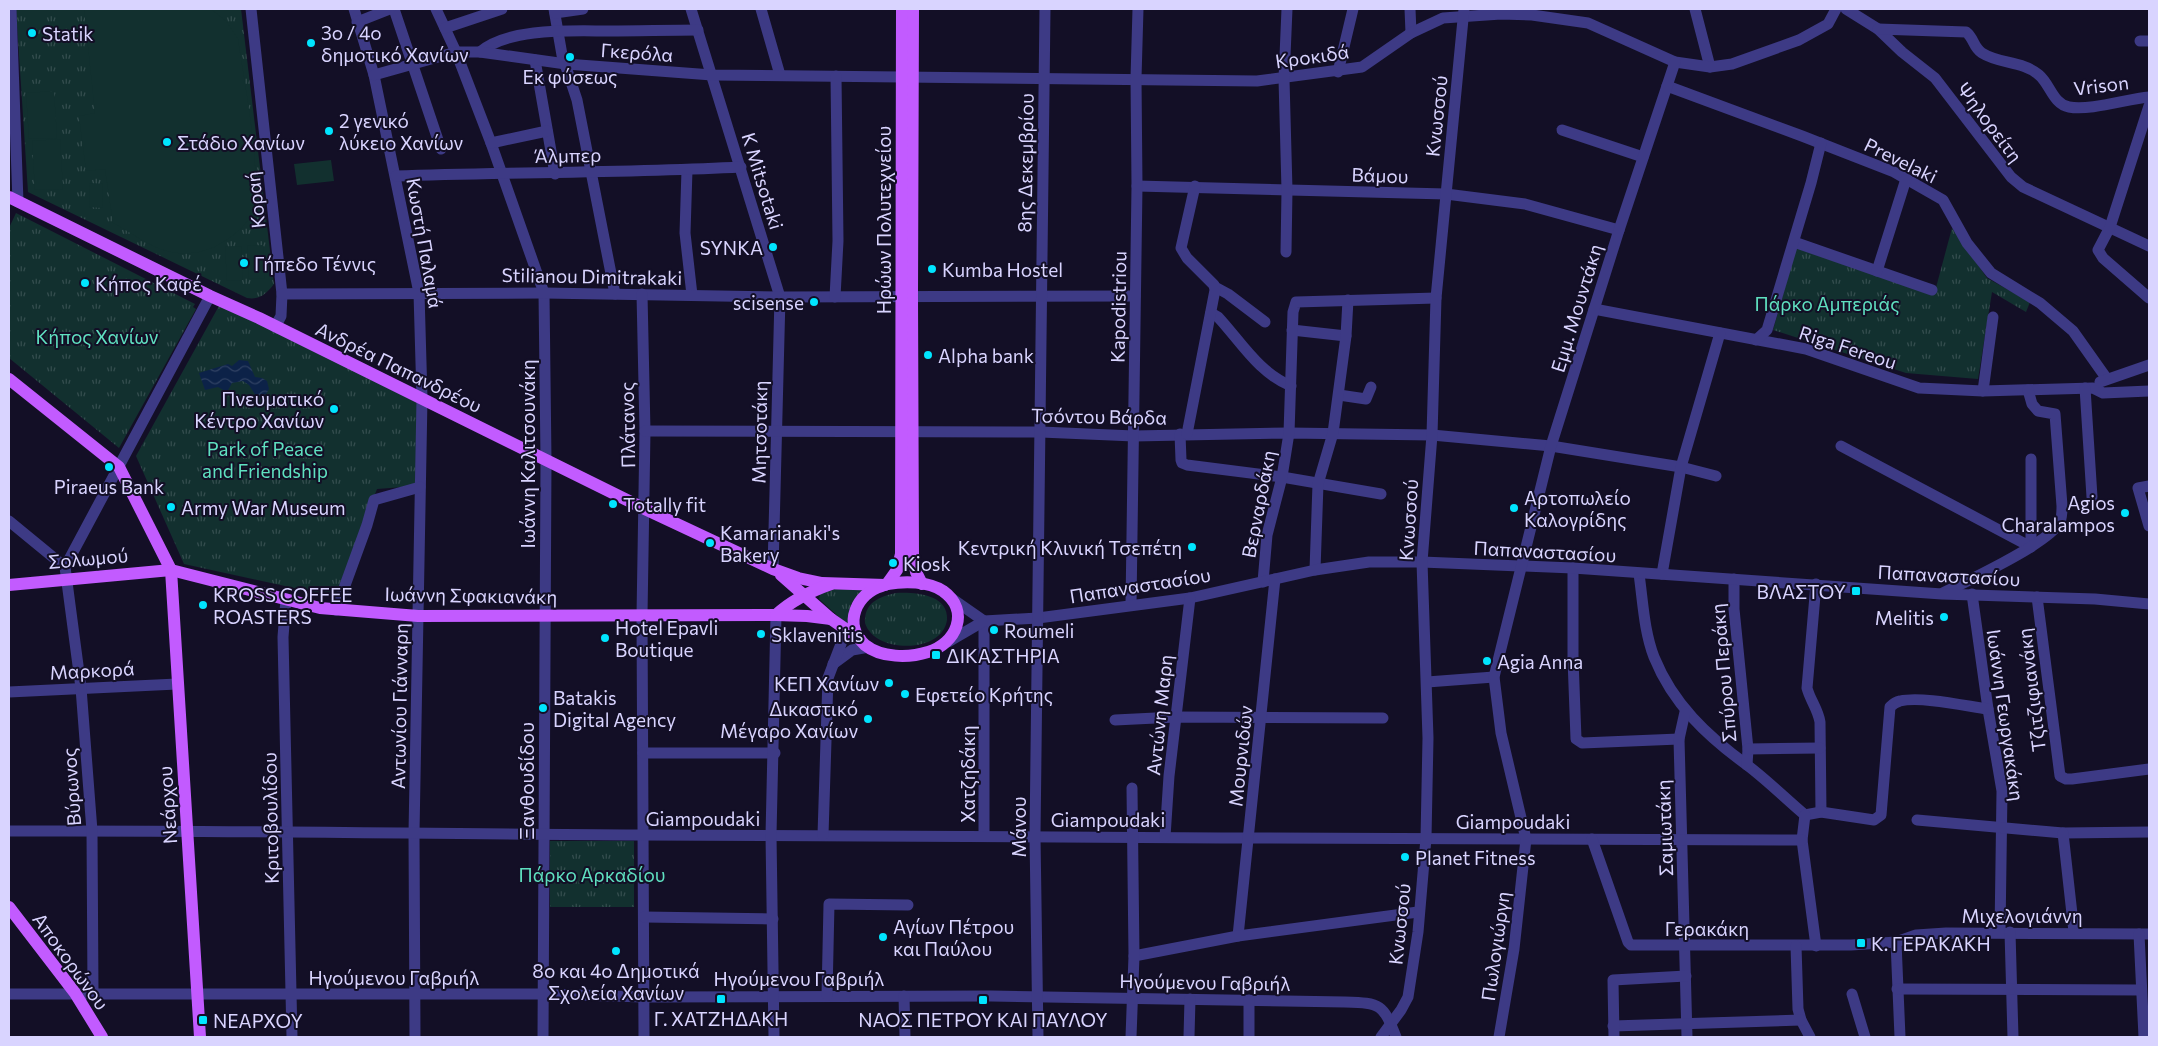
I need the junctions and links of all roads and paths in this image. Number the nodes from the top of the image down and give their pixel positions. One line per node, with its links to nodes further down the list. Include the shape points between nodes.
1 (11, 9): 67 (street)
2 (251, 9): 78 (street, Κοραή)
3 (354, 9): 25 (street, Κωστή Παλαμά)
4 (390, 9): 25 (street)
5 (394, 9): 36 (street)
6 (436, 9): 26 (street, Ιωάννη Καλιτσουνάκη)
7 (502, 9): 26 (street)
8 (583, 9): 21 (street)
9 (691, 9): 28 (street, K Mitsotaki)
10 (761, 9): 40 (street)
11 (902, 9): 43 (main road, Ηρώων Πολυτεχνείου)
12 (913, 9): 43 (main road)
13 (1045, 9): 45 (street, 8ης Δεκεμβρίου)
14 (1138, 9): 44 (street, Kapodistriou)
15 (1287, 9): 46 (street)
16 (1353, 9): 38 (street)
17 (1410, 9): 30 (street)
18 (1696, 9): 37 (street)
19 (1836, 9): 37 (street, Κροκιδά, via 1828,24 1799,40 1732,64)
20 (1846, 9): 24 (street, Ψηλορείτη)
21 (555, 11): 29 (street)
22 (1502, 11): 23 (street, Κροκιδά); 34 (street, Κροκιδά, via 1588,23)
23 (1464, 12): 30 (street, Κροκιδά); 66 (street, Κνωσσού)
24 (1859, 12): 27 (street, Ψηλορείτη)
25 (357, 22): 39 (street, Κωστή Παλαμά)
26 (445, 28): 31 (street, Ιωάννη Καλιτσουνάκη)
27 (1878, 28): 48 (street, Vrison, via 1966,32 1983,54 2025,67 2039,75 2058,102 2066,107 2083,108); 68 (street, Ψηλορείτη, via 1935,78 2011,177 2023,186)
28 (698, 30): 29 (street); 41 (street, K Mitsotaki)
29 (559, 31): 32 (street, via 501,40); 35 (street)
30 (1411, 33): 38 (street, Κροκιδά, via 1362,67)
31 (456, 52): 32 (street, Γκερόλα); 36 (street, Γκερόλα); 52 (street, Ιωάννη Καλιτσουνάκη)
32 (480, 52): 33 (street, Γκερόλα)
33 (535, 60): 35 (street, Γκερόλα); 50 (street)
34 (1675, 62): 37 (street, Κροκιδά); 47 (street, Εμμ. Μουντάκη)
35 (566, 64): 41 (street, Γκερόλα); 59 (street)
36 (414, 65): 39 (street, Γκερόλα); 54 (street)
37 (1710, 67)
38 (1338, 72): 46 (street, Κροκιδά)
39 (374, 75): 61 (street, Κωστή Παλαμά)
40 (780, 75): 41 (street, Γκερόλα); 42 (street, Γκερόλα)
41 (712, 76): 56 (street, K Mitsotaki)
42 (836, 76): 43 (street, Γκερόλα); 87 (street, via 838,241)
43 (908, 77): 45 (street, Κροκιδά); 84 (main road, Ηρώων Πολυτεχνείου)
44 (1136, 78): 45 (street, Κροκιδά); 46 (street, Κροκιδά); 63 (street, Kapodistriou)
45 (1044, 79): 85 (street, 8ης Δεκεμβρίου)
46 (1284, 79): 65 (street)
47 (1667, 86): 53 (street, Prevelaki); 55 (street, Εμμ. Μουντάκη)
48 (2149, 97)
49 (2149, 106): 68 (street)
50 (547, 130): 52 (street); 60 (street)
51 (1562, 130): 55 (street)
52 (491, 143): 58 (street, Ιωάννη Καλιτσουνάκη)
53 (1821, 143): 62 (street, Prevelaki); 70 (street)
54 (441, 149)
55 (1643, 157): 69 (street, Εμμ. Μουντάκη)
56 (741, 167): 57 (street, Άλμπερ); 83 (street, K Mitsotaki)
57 (687, 170): 59 (street, Άλμπερ); 81 (street, via 685,233)
58 (502, 172): 60 (street, Άλμπερ); 61 (street, Άλμπερ); 77 (street, Ιωάννη Καλιτσουνάκη)
59 (592, 172): 60 (street, Άλμπερ); 79 (street)
60 (555, 174)
61 (396, 176): 76 (street, Κωστή Παλαμά)
62 (1906, 179): 73 (street); 102 (street, Prevelaki, via 1943,200 1967,243 1991,273 2040,302 2073,331)
63 (1137, 186): 64 (street, Βάμου); 86 (street, Kapodistriou)
64 (1195, 186): 65 (street, Βάμου); 74 (street, via 1180,248)
65 (1287, 190): 66 (street, Βάμου); 72 (street)
66 (1446, 194): 69 (street, Βάμου, via 1526,204); 88 (street, Κνωσσού)
67 (13, 200): 82 (main road, Ανδρέα Παπανδρέου)
68 (2110, 227): 71 (street, Ψηλορείτη); 89 (street, via 2099,253)
69 (1619, 230): 91 (street, Εμμ. Μουντάκη)
70 (1794, 242): 73 (street); 99 (street, via 1767,330)
71 (2149, 246)
72 (1286, 252)
73 (1878, 271): 75 (street)
74 (1215, 287): 92 (street); 94 (street)
75 (1932, 290)
76 (419, 293): 77 (street, Stilianou Dimitrakaki); 78 (street, Stilianou Dimitrakaki); 110 (street, Κωστή Παλαμά)
77 (544, 293): 79 (street, Stilianou Dimitrakaki); 124 (street, Ιωάννη Καλιτσουνάκη)
78 (282, 294): 95 (street, Κοραή, via 281,316)
79 (614, 294): 80 (street, Stilianou Dimitrakaki)
80 (642, 294): 81 (street, Stilianou Dimitrakaki); 112 (street, Πλάτανος)
81 (692, 295): 83 (street, Stilianou Dimitrakaki)
82 (210, 296): 95 (main road, Ανδρέα Παπανδρέου); 125 (street)
83 (780, 296): 87 (street, Stilianou Dimitrakaki); 114 (street, Μητσοτάκη)
84 (906, 296): 85 (street, Stilianou Dimitrakaki); 87 (street, Stilianou Dimitrakaki); 113 (main road, Ηρώων Πολυτεχνείου)
85 (1040, 296): 86 (street, Stilianou Dimitrakaki); 115 (street, 8ης Δεκεμβρίου)
86 (1135, 296): 120 (street, Kapodistriou)
87 (835, 297)
88 (1436, 298): 90 (street); 119 (street, Κνωσσού)
89 (2149, 298)
90 (1348, 300): 96 (street, Βερναρδάκη, via 1299,301 1293,312); 98 (street)
91 (1594, 309): 97 (street, Riga Fereou); 121 (street, Εμμ. Μουντάκη)
92 (1210, 313): 103 (street, via 1223,322 1256,362); 118 (street)
93 (1993, 317): 107 (street)
94 (1265, 322)
95 (275, 327): 110 (main road, Ανδρέα Παπανδρέου)
96 (1292, 330): 98 (street); 103 (street, Βερναρδάκη)
97 (1720, 334): 99 (street, Riga Fereou); 126 (street)
98 (1346, 336): 109 (street)
99 (1756, 340): 107 (street, Riga Fereou, via 1806,349 1919,388)
100 (2149, 365): 102 (street)
101 (9, 379): 125 (main road)
102 (2107, 379): 105 (street)
103 (1291, 386): 116 (street, Βερναρδάκη)
104 (1371, 387): 109 (street, via 1366,399)
105 (2089, 388): 106 (street, Riga Fereou); 108 (street, Riga Fereou, via 2103,393); 133 (street)
106 (2028, 390): 107 (street, Riga Fereou); 137 (street, via 2038,411 2055,414 2062,515 2057,526)
107 (1983, 391)
108 (2149, 391): 111 (street)
109 (1339, 395): 117 (street)
110 (422, 398): 124 (main road, Ανδρέα Παπανδρέου); 130 (street, Αντωνίου Γιάνναρη)
111 (2149, 404)
112 (645, 430): 114 (street, Τσόντου Βάρδα); 134 (street, Πλάτανος)
113 (906, 431): 114 (street, Τσόντου Βάρδα); 115 (street, Τσόντου Βάρδα); 151 (main road, via 900,564); 152 (main road, via 913,554)
114 (777, 432): 141 (street, Μητσοτάκη)
115 (1041, 432): 120 (street, Τσόντου Βάρδα); 169 (street, 8ης Δεκεμβρίου)
116 (1289, 433): 117 (street, Τσόντου Βάρδα); 118 (street, Τσόντου Βάρδα); 128 (street, Βερναρδάκη)
117 (1333, 433): 119 (street, Τσόντου Βάρδα); 129 (street)
118 (1183, 434): 120 (street, Τσόντου Βάρδα); 128 (street, via 1182,463)
119 (1432, 435): 121 (street, Τσόντου Βάρδα); 138 (street, Κνωσσού)
120 (1134, 436): 163 (street, Kapodistriou)
121 (1552, 446): 126 (street, Τσόντου Βάρδα); 139 (street, Εμμ. Μουντάκη)
122 (1841, 446): 137 (street)
123 (2031, 459): 137 (street)
124 (546, 460): 134 (main road, Ανδρέα Παπανδρέου); 165 (street, Ιωάννη Καλιτσουνάκη)
125 (120, 467): 142 (main road); 144 (street)
126 (1681, 467): 127 (street, Τσόντου Βάρδα); 146 (street)
127 (1716, 476)
128 (1282, 477): 129 (street); 149 (street, Βερναρδάκη, via 1267,535)
129 (1318, 484): 132 (street); 143 (street)
130 (420, 487): 164 (street, via 374,500); 167 (street, Αντωνίου Γιάνναρη)
131 (2144, 487): 136 (street)
132 (1381, 494)
133 (2092, 498)
134 (645, 509): 141 (main road, Ανδρέα Παπανδρέου); 168 (street, Πλάτανος)
135 (9, 521): 144 (street)
136 (2149, 526)
137 (2031, 547): 155 (street)
138 (1422, 562): 139 (street, Παπαναστασίου); 143 (street, Παπαναστασίου, via 1368,562); 177 (street, Κνωσσού)
139 (1520, 566): 140 (street, Παπαναστασίου); 176 (street, Πωλογιώργη)
140 (1574, 568): 145 (street, Παπαναστασίου); 187 (street, via 1576,739 1582,743)
141 (773, 569): 150 (main road, Ανδρέα Παπανδρέου, via 798,578); 157 (main road, Ανδρέα Παπανδρέου)
142 (171, 570): 144 (main road, Σολωμού); 161 (main road, Ιωάννη Σφακιανάκη); 178 (main road, Νεάρχου)
143 (1315, 570): 147 (street, Παπαναστασίου)
144 (65, 573): 154 (main road, Σολωμού); 179 (street, Βύρωνος)
145 (1639, 574): 146 (street, Παπαναστασίου); 182 (street, via 1654,656 1668,687)
146 (1662, 574): 148 (street, Παπαναστασίου)
147 (1275, 579): 149 (street, Παπαναστασίου); 184 (street, Μουρνιδών)
148 (1734, 579): 153 (street, Παπαναστασίου); 189 (street, Σπύρου Περάκη)
149 (1263, 582): 160 (street, Παπαναστασίου)
150 (833, 584): 151 (main road, Ανδρέα Παπανδρέου); 157 (main road)
151 (886, 584): 152 (main road); 174 (main road, via 870,590 858,602 854,617 856,633)
152 (922, 584): 158 (main road)
153 (1816, 584): 155 (street, Παπαναστασίου); 188 (street, via 1807,688 1819,714)
154 (9, 585)
155 (1942, 594): 156 (street, Παπαναστασίου)
156 (1972, 594): 159 (street, Παπαναστασίου); 181 (street, Ιωάννη Γεωργακάκη)
157 (804, 596): 166 (main road); 170 (main road, Ανδρέα Παπανδρέου)
158 (949, 596): 171 (street); 173 (main road, via 956,608 957,622)
159 (2038, 597): 162 (street, Παπαναστασίου); 193 (street, Τζιτζιφιανάκη, via 2059,774 2062,778 2072,779)
160 (1190, 598): 163 (street, Παπαναστασίου); 183 (street, Αντώνη Μαρη)
161 (286, 599): 164 (main road, Ιωάννη Σφακιανάκη); 203 (street, Κριτοβουλίδου)
162 (2149, 604)
163 (1131, 605): 169 (street, Παπαναστασίου)
164 (336, 610): 167 (main road, Ιωάννη Σφακιανάκη)
165 (544, 615): 167 (main road, Ιωάννη Σφακιανάκη); 168 (main road, Ιωάννη Σφακιανάκη); 206 (street, Ξανθουδίδου)
166 (776, 615): 168 (main road, Ιωάννη Σφακιανάκη); 170 (main road, Ιωάννη Σφακιανάκη); 191 (street)
167 (418, 616): 205 (street, Αντωνίου Γιάνναρη)
168 (642, 616): 190 (street, Πλάτανος)
169 (1038, 618): 171 (street, Παπαναστασίου); 211 (street, Μάνου)
170 (831, 619): 172 (main road, Ανδρέα Παπανδρέου)
171 (984, 621): 173 (street, Παπαναστασίου); 210 (street, Χατζηδάκη)
172 (843, 628): 174 (main road, Ανδρέα Παπανδρέου); 175 (street)
173 (948, 642): 174 (main road, via 935,650 915,655 887,654)
174 (865, 643): 175 (street)
175 (832, 665): 208 (street, via 828,678)
176 (1494, 677): 177 (street); 216 (street, Πωλογιώργη, via 1501,733)
177 (1427, 682): 215 (street, Κνωσσού)
178 (177, 684): 179 (street, Μαρκορά); 199 (main road, Νεάρχου)
179 (81, 688): 180 (street, Μαρκορά); 201 (street, Βύρωνος)
180 (9, 692)
181 (1988, 709): 195 (street, via 1937,702 1902,700 1895,703 1890,707 1881,813 1874,820); 198 (street, Ιωάννη Γεωργακάκη, via 2001,776)
182 (1685, 712): 187 (street, Σαμιωτάκη); 192 (street)
183 (1176, 717): 184 (street); 186 (street); 213 (street, Αντώνη Μαρη)
184 (1262, 718): 185 (street); 214 (street, Μουρνιδών)
185 (1383, 718)
186 (1116, 720)
187 (1679, 738): 218 (street, Σαμιωτάκη)
188 (1820, 748): 189 (street); 195 (street)
189 (1748, 750): 192 (street, Σπύρου Περάκη)
190 (642, 753): 191 (street); 209 (street, Πλάτανος)
191 (774, 753): 207 (street)
192 (1747, 765): 196 (street)
193 (2149, 769)
194 (1132, 788): 212 (street)
195 (1821, 812): 196 (street)
196 (1805, 815): 219 (street)
197 (1917, 820): 198 (street)
198 (2003, 828): 204 (street); 225 (street, Ιωάννη Γεωργακάκη)
199 (188, 830): 201 (street, Giampoudaki); 203 (street, Giampoudaki); 242 (main road, Νεάρχου)
200 (9, 831): 201 (street, Giampoudaki)
201 (92, 831): 238 (street, Βύρωνος)
202 (2149, 832): 204 (street)
203 (288, 833): 205 (street, Giampoudaki); 245 (street, Κριτοβουλίδου)
204 (2063, 833): 226 (street)
205 (414, 834): 206 (street, Giampoudaki); 239 (street, Αντωνίου Γιάνναρη)
206 (544, 834): 209 (street, Giampoudaki); 243 (street, Ξανθουδίδου)
207 (771, 835): 208 (street, Giampoudaki); 209 (street, Giampoudaki); 224 (street)
208 (824, 835): 210 (street, Giampoudaki)
209 (642, 836): 223 (street, Πλάτανος)
210 (984, 836): 211 (street, Giampoudaki)
211 (1035, 836): 212 (street, Giampoudaki); 250 (street, Μάνου)
212 (1132, 837): 213 (street, Giampoudaki); 233 (street)
213 (1165, 837): 214 (street, Giampoudaki)
214 (1248, 837): 215 (street, Giampoudaki); 228 (street, Μουρνιδών)
215 (1426, 838): 216 (street, Giampoudaki); 222 (street, Κνωσσού)
216 (1526, 839): 217 (street, Giampoudaki); 272 (street, Πωλογιώργη)
217 (1592, 839): 218 (street, Giampoudaki); 230 (street, Γερακάκη, via 1628,942 1631,945)
218 (1682, 839): 219 (street, Giampoudaki); 230 (street, Σαμιωτάκη)
219 (1802, 840): 232 (street)
220 (908, 905): 247 (street, via 829,904)
221 (9, 907): 241 (main road, Αποκορώνου)
222 (1418, 912): 228 (street); 255 (street, Κνωσσού, via 1408,997)
223 (644, 917): 224 (street); 249 (street, Πλάτανος)
224 (773, 919): 246 (street)
225 (2005, 932): 226 (street, Μιχελογιάννη); 229 (street, Μιχελογιάννη, via 1916,935); 235 (street, Ιωάννη Γεωργακάκη)
226 (2074, 932): 227 (street, Μιχελογιάννη)
227 (2144, 934): 237 (street)
228 (1238, 936): 233 (street)
229 (1896, 942): 232 (street, Γερακάκη); 236 (street)
230 (1685, 945): 231 (street, Γερακάκη); 234 (street, Σαμιωτάκη)
231 (1796, 946): 232 (street, Γερακάκη); 254 (street)
232 (1816, 946)
233 (1134, 956): 251 (street)
234 (1686, 976): 256 (street, Σαμιωτάκη); 257 (street, via 1614,979)
235 (2011, 988): 236 (street); 237 (street); 277 (street, Ιωάννη Γεωργακάκη)
236 (1898, 989): 276 (street)
237 (2141, 990): 278 (street)
238 (93, 993): 241 (street, Ηγούμενου Γαβριήλ); 242 (street, Ηγούμενου Γαβριήλ)
239 (415, 993): 243 (street, Ηγούμενου Γαβριήλ); 245 (street, Ηγούμενου Γαβριήλ); 261 (street, Αντωνίου Γιάνναρη)
240 (9, 994): 241 (street, Ηγούμενου Γαβριήλ)
241 (75, 994): 258 (main road, Αποκορώνου)
242 (198, 994): 245 (street, Ηγούμενου Γαβριήλ); 259 (main road, Νεάρχου)
243 (544, 994): 249 (street, Ηγούμενου Γαβριήλ); 262 (street, Ξανθουδίδου)
244 (1852, 994): 275 (street)
245 (291, 995): 260 (street, Κριτοβουλίδου)
246 (772, 995): 247 (street, Ηγούμενου Γαβριήλ); 249 (street, Ηγούμενου Γαβριήλ); 264 (street)
247 (827, 995): 248 (street, Ηγούμενου Γαβριήλ)
248 (904, 996): 250 (street, Ηγούμενου Γαβριήλ); 265 (street)
249 (644, 997): 263 (street, Πλάτανος)
250 (1038, 997): 251 (street, Ηγούμενου Γαβριήλ); 266 (street, Μάνου)
251 (1132, 998): 252 (street, Ηγούμενου Γαβριήλ); 267 (street)
252 (1190, 999): 253 (street, Ηγούμενου Γαβριήλ); 268 (street)
253 (1249, 1000): 255 (street, Ηγούμενου Γαβριήλ, via 1372,1004 1381,1008); 269 (street)
254 (1801, 1020): 256 (street); 274 (street)
255 (1392, 1024): 270 (street, Κνωσσού); 271 (street)
256 (1687, 1024): 257 (street); 273 (street, Σαμιωτάκη)
257 (1614, 1032)
258 (102, 1037)
259 (200, 1037)
260 (292, 1037)
261 (415, 1037)
262 (543, 1037)
263 (644, 1037)
264 (774, 1037)
265 (904, 1037)
266 (1038, 1037)
267 (1131, 1037)
268 (1189, 1037)
269 (1249, 1037)
270 (1381, 1037)
271 (1396, 1037)
272 (1500, 1037)
273 (1688, 1037)
274 (1810, 1037)
275 (1865, 1037)
276 (1900, 1037)
277 (2013, 1037)
278 (2144, 1037)

